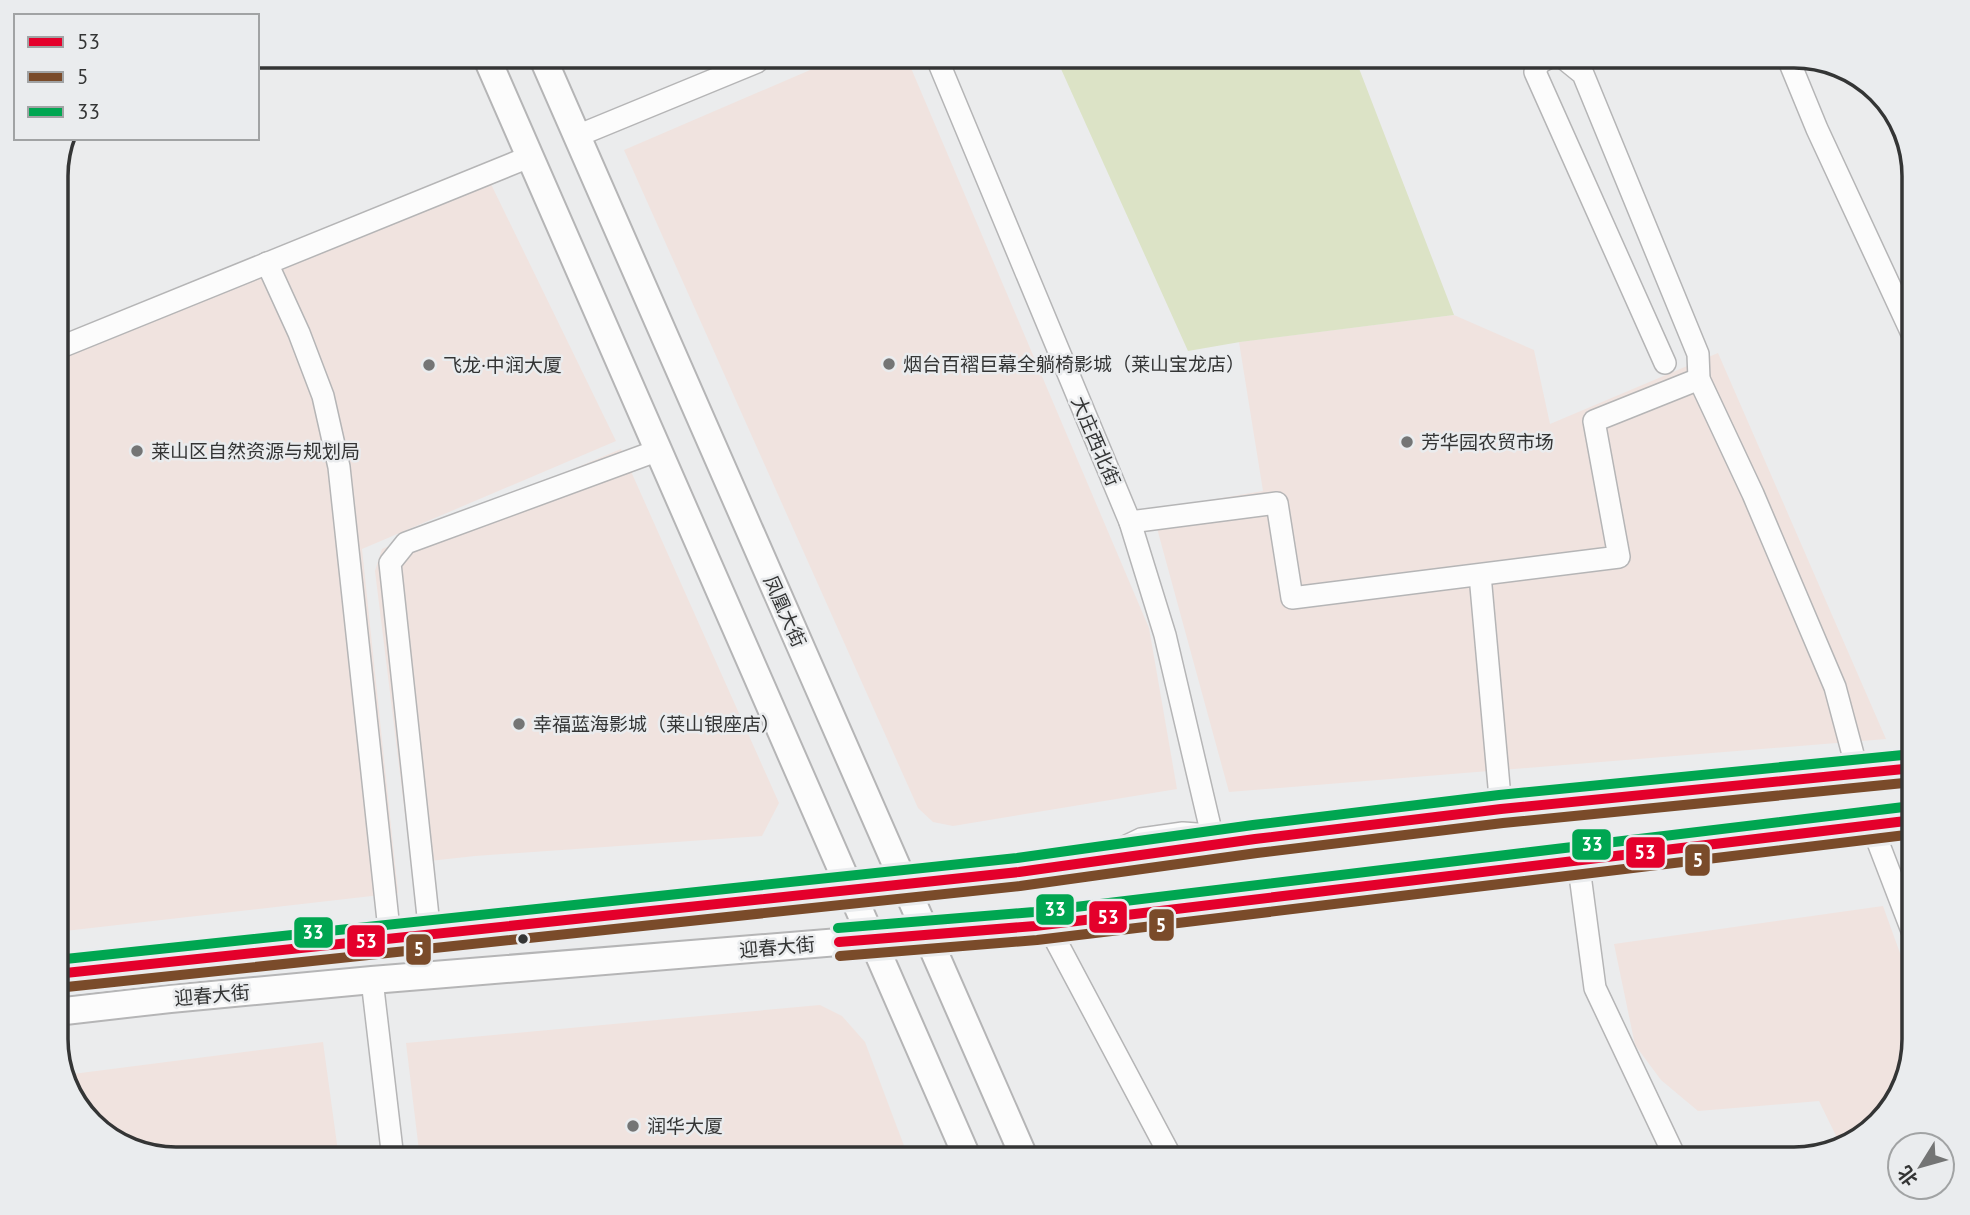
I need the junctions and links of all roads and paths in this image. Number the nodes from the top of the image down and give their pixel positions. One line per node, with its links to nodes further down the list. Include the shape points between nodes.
1 (491, 68): 9 (main road)
2 (547, 68): 8 (main road, 凤凰大街)
3 (742, 68): 8 (street)
4 (941, 68): 16 (street, 大庄西北街)
5 (1537, 68): 13 (street)
6 (1576, 68): 14 (street, via 1583,74 1698,354)
7 (1792, 68): 11 (street, via 1817,129)
8 (577, 135): 27 (main road, 凤凰大街)
9 (529, 157): 10 (street); 15 (main road)
10 (267, 263): 12 (street); 33 (street, via 323,396 339,467)
11 (1902, 300)
12 (68, 344)
13 (1665, 363)
14 (1699, 379): 17 (street, via 1594,421 1619,557); 19 (street, via 1835,687)
15 (659, 450): 28 (main road); 31 (street, via 406,543 390,563)
16 (1130, 522): 17 (street, via 1277,503 1292,598); 23 (street, 大庄西北街, via 1165,635)
17 (1480, 575): 20 (street)
18 (1902, 769): 19 (main road, 迎春大街)
19 (1858, 773): 20 (main road, 迎春大街)
20 (1501, 809): 24 (main road, 迎春大街)
21 (1902, 821): 22 (main road, 迎春大街)
22 (1871, 824): 25 (main road, 迎春大街); 29 (street)
23 (1212, 835): 24 (street); 26 (street, via 1183,833 1141,839)
24 (1255, 839): 26 (main road, 迎春大街)
25 (1578, 860): 30 (main road, 迎春大街); 42 (street, via 1595,988)
26 (1095, 862): 27 (main road, 迎春大街)
27 (904, 884): 28 (main road, 迎春大街); 32 (main road, 凤凰大街)
28 (851, 890): 31 (main road, 迎春大街); 34 (main road)
29 (1902, 905)
30 (1047, 924): 32 (main road, 迎春大街); 41 (street)
31 (430, 935): 33 (main road, 迎春大街)
32 (926, 935): 34 (main road, 迎春大街); 40 (main road, 凤凰大街)
33 (390, 939): 35 (main road, 迎春大街)
34 (873, 939): 36 (main road, 迎春大街); 39 (main road)
35 (68, 973)
36 (372, 980): 37 (main road, 迎春大街); 38 (street)
37 (68, 1011)
38 (392, 1147)
39 (963, 1147)
40 (1020, 1147)
41 (1166, 1147)
42 (1670, 1147)

